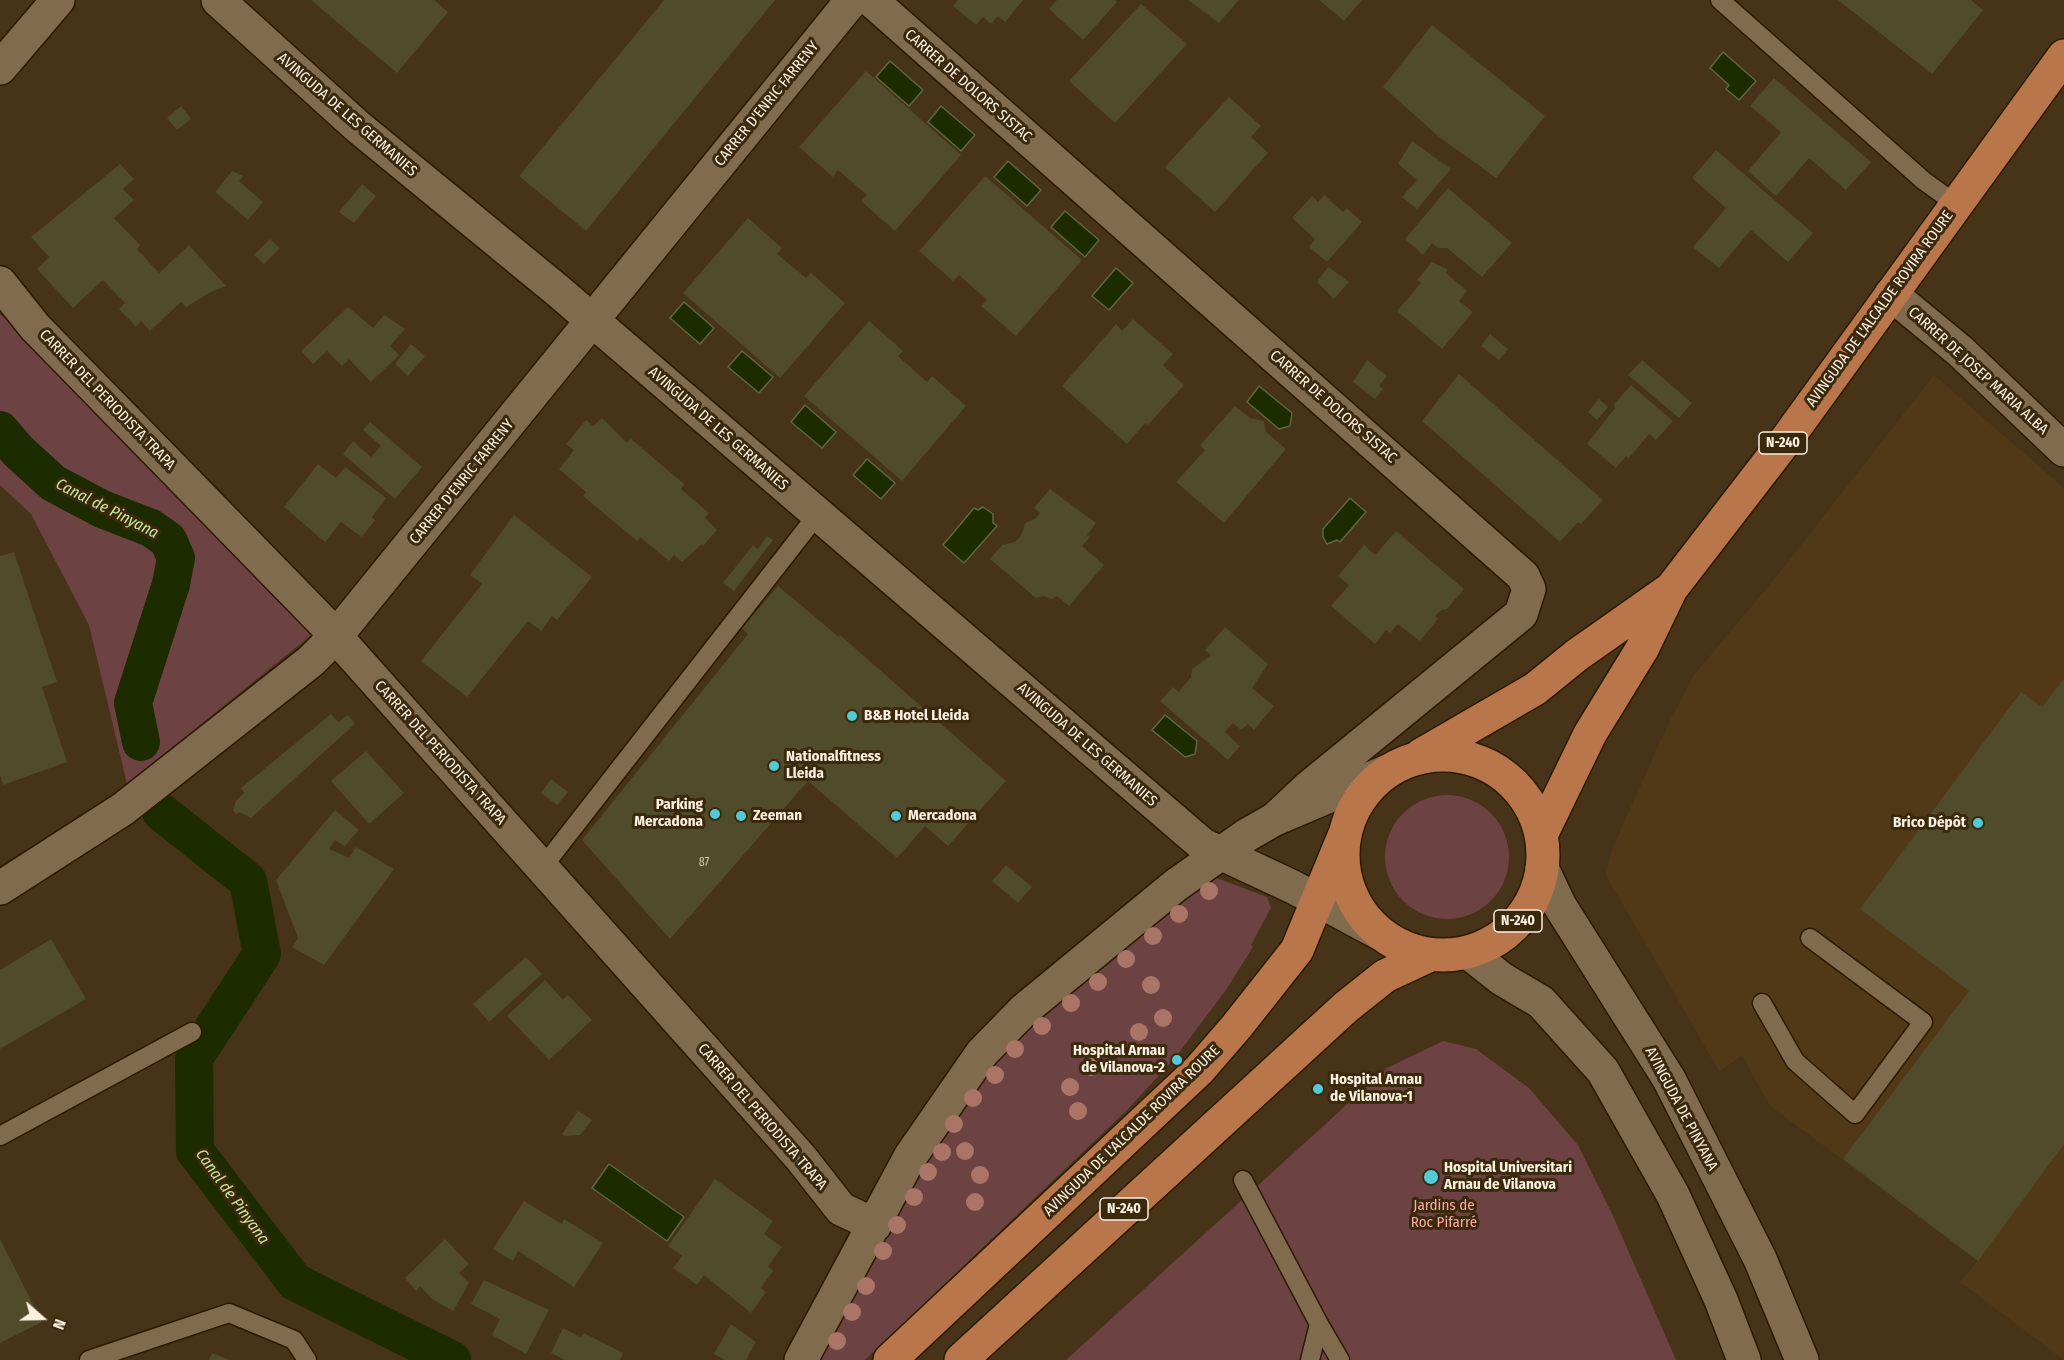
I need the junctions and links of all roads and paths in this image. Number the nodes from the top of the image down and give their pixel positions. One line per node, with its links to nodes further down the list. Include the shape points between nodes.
1 (58, 0): 7 (street)
2 (218, 0): 11 (street, AVINGUDA DE LES GERMANIES, via 357,126)
3 (852, 0): 11 (street, CARRER D'ENRIC FARRENY)
4 (871, 0): 17 (street, CARRER DE DOLORS SISTAC, via 1523,576 1529,589 1521,614)
5 (1720, 0): 8 (lane, via 1924,181)
6 (2064, 56): 8 (main road, AVINGUDA DE L'ALCALDE ROVIRA ROURE / N-240)
7 (0, 68)
8 (1956, 204): 10 (main road, AVINGUDA DE L'ALCALDE ROVIRA ROURE / N-240)
9 (0, 283): 15 (street, CARRER DEL PERIODISTA TRAPA, via 35,327)
10 (1891, 294): 12 (street, CARRER DE JOSEP MARIA ALBA, via 1960,351); 14 (main road, AVINGUDA DE L'ALCALDE ROVIRA ROURE / N-240, via 1789,436)
11 (592, 322): 13 (street, AVINGUDA DE LES GERMANIES); 15 (street, CARRER D'ENRIC FARRENY)
12 (2064, 450)
13 (817, 515): 20 (street, AVINGUDA DE LES GERMANIES, via 1203,845); 21 (lane)
14 (1671, 589): 16 (main road, AVINGUDA DE L'ALCALDE ROVIRA ROURE / N-240, via 1535,689); 18 (main road, AVINGUDA DE L'ALCALDE ROVIRA ROURE / N-240, via 1642,649 1590,734)
15 (336, 636): 21 (street, CARRER DEL PERIODISTA TRAPA); 23 (street, CARRER D'ENRIC FARRENY, via 311,661 123,809)
16 (1400, 765): 17 (street); 18 (main road, N-240, via 1450,755 1488,765 1519,789 1533,810); 19 (main road, N-240, via 1360,799)
17 (1275, 819): 20 (street)
18 (1541, 835): 22 (main road, N-240)
19 (1344, 836): 24 (main road, AVINGUDA DE L'ALCALDE ROVIRA ROURE / N-240); 25 (main road, N-240, via 1346,882 1358,910)
20 (1221, 853): 24 (street, AVINGUDA DE LES GERMANIES); 33 (street, via 1176,885 1024,1010 982,1053 910,1157)
21 (542, 868): 33 (street, CARRER DEL PERIODISTA TRAPA, via 801,1158 841,1209)
22 (1542, 868): 27 (main road, N-240, via 1530,905 1514,926 1493,942); 43 (street, AVINGUDA DE PINYANA, via 1560,906 1669,1079 1760,1259)
23 (0, 888)
24 (1316, 901): 25 (street, AVINGUDA DE LES GERMANIES); 38 (main road, AVINGUDA DE L'ALCALDE ROVIRA ROURE / N-240, via 1297,950 1199,1070)
25 (1379, 933): 28 (main road, N-240, via 1403,948)
26 (1810, 938): 29 (lane, via 1923,1022 1855,1114 1795,1061)
27 (1468, 952): 28 (main road, N-240); 42 (street, via 1502,979 1541,1002 1603,1071 1673,1195)
28 (1430, 955): 39 (main road, N-240, via 1384,976 1346,1007)
29 (1762, 1003)
30 (192, 1032): 31 (lane)
31 (0, 1136)
32 (1243, 1180): 34 (lane)
33 (875, 1224): 37 (street)
34 (1320, 1324): 40 (lane); 41 (lane)
35 (89, 1360): 36 (lane, via 229,1313 294,1340)
36 (307, 1360)
37 (801, 1360)
38 (890, 1360)
39 (962, 1360)
40 (1310, 1360)
41 (1340, 1360)
42 (1744, 1360)
43 (1802, 1360)

